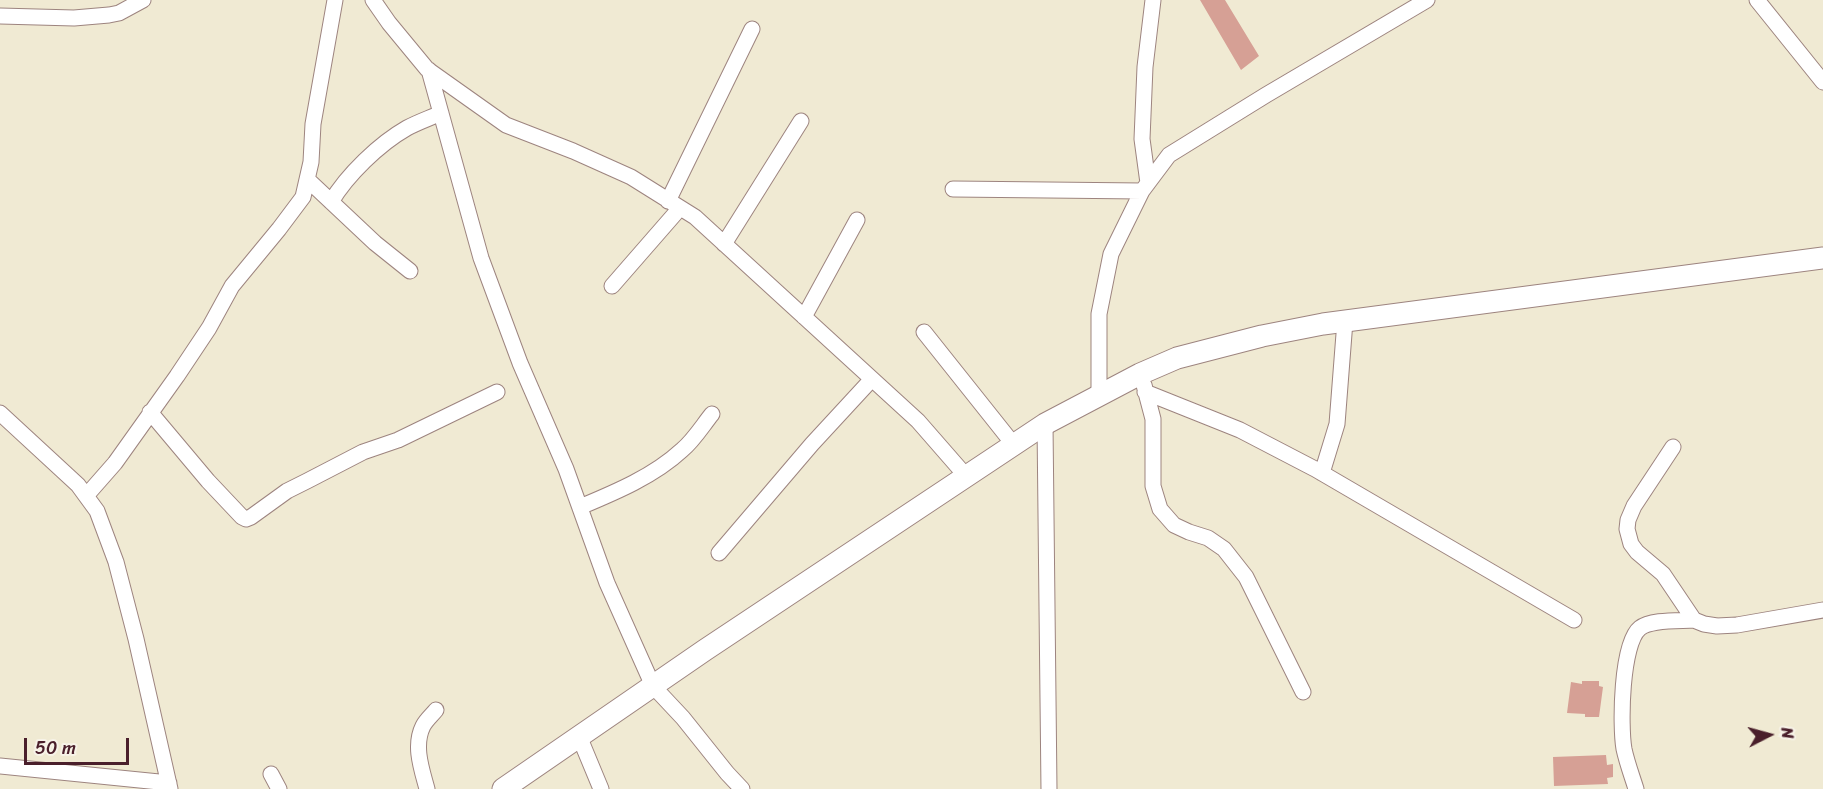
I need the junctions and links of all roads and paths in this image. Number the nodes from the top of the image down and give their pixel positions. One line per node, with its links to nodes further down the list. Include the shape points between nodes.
1 (143, 0): 7 (street, via 109,15)
2 (335, 0): 13 (street, via 313,124)
3 (373, 0): 9 (street)
4 (1153, 0): 14 (street, via 1145,67)
5 (1427, 0): 14 (street, via 1194,138 1169,155)
6 (1763, 3): 10 (street)
7 (0, 16)
8 (752, 29): 17 (street)
9 (429, 70): 11 (street); 17 (street, via 506,125 621,173)
10 (1823, 82)
11 (441, 113): 16 (street, via 406,129 372,154); 39 (street, via 481,258)
12 (801, 121): 19 (street)
13 (308, 180): 16 (street); 30 (street, via 303,197 232,286 209,328)
14 (1145, 187): 15 (street); 29 (street, via 1111,254 1099,314)
15 (953, 189)
16 (331, 202): 21 (street)
17 (674, 204): 19 (street, via 695,217); 22 (street)
18 (857, 220): 23 (street)
19 (723, 244): 23 (street)
20 (1823, 258): 24 (main road)
21 (410, 271)
22 (612, 286)
23 (804, 317): 26 (street)
24 (1345, 321): 27 (main road, via 1240,341 1177,358); 36 (street, via 1337,424)
25 (924, 333): 34 (street)
26 (872, 379): 37 (street, via 918,421); 40 (street)
27 (1143, 383): 29 (main road); 36 (street); 45 (street, via 1153,419 1153,486 1160,509 1174,525 1224,549 1246,577)
28 (497, 392): 30 (street, via 398,440 363,452 287,491 246,519)
29 (1099, 396): 33 (main road)
30 (150, 412): 38 (street, via 115,463)
31 (0, 413): 38 (street)
32 (712, 414): 39 (street, via 683,449 656,470)
33 (1045, 424): 34 (main road); 56 (street)
34 (1014, 445): 37 (main road)
35 (1673, 447): 43 (street, via 1634,506 1627,529 1631,544 1663,573)
36 (1322, 473): 42 (street)
37 (966, 476): 44 (main road)
38 (86, 496): 50 (street, via 97,511 116,562)
39 (580, 507): 44 (street, via 607,583)
40 (719, 553)
41 (1823, 610): 43 (street, via 1737,625 1710,625)
42 (1574, 620)
43 (1694, 620): 57 (street, via 1651,623 1635,634 1623,680 1623,703 1624,748)
44 (653, 686): 47 (main road); 55 (street)
45 (1304, 692)
46 (436, 711): 52 (street, via 423,725 420,736 418,758)
47 (579, 736): 53 (main road); 54 (street)
48 (0, 766): 50 (street)
49 (271, 774): 51 (street)
50 (170, 786)
51 (279, 789)
52 (428, 789)
53 (503, 789)
54 (601, 789)
55 (742, 789)
56 (1049, 789)
57 (1636, 789)

